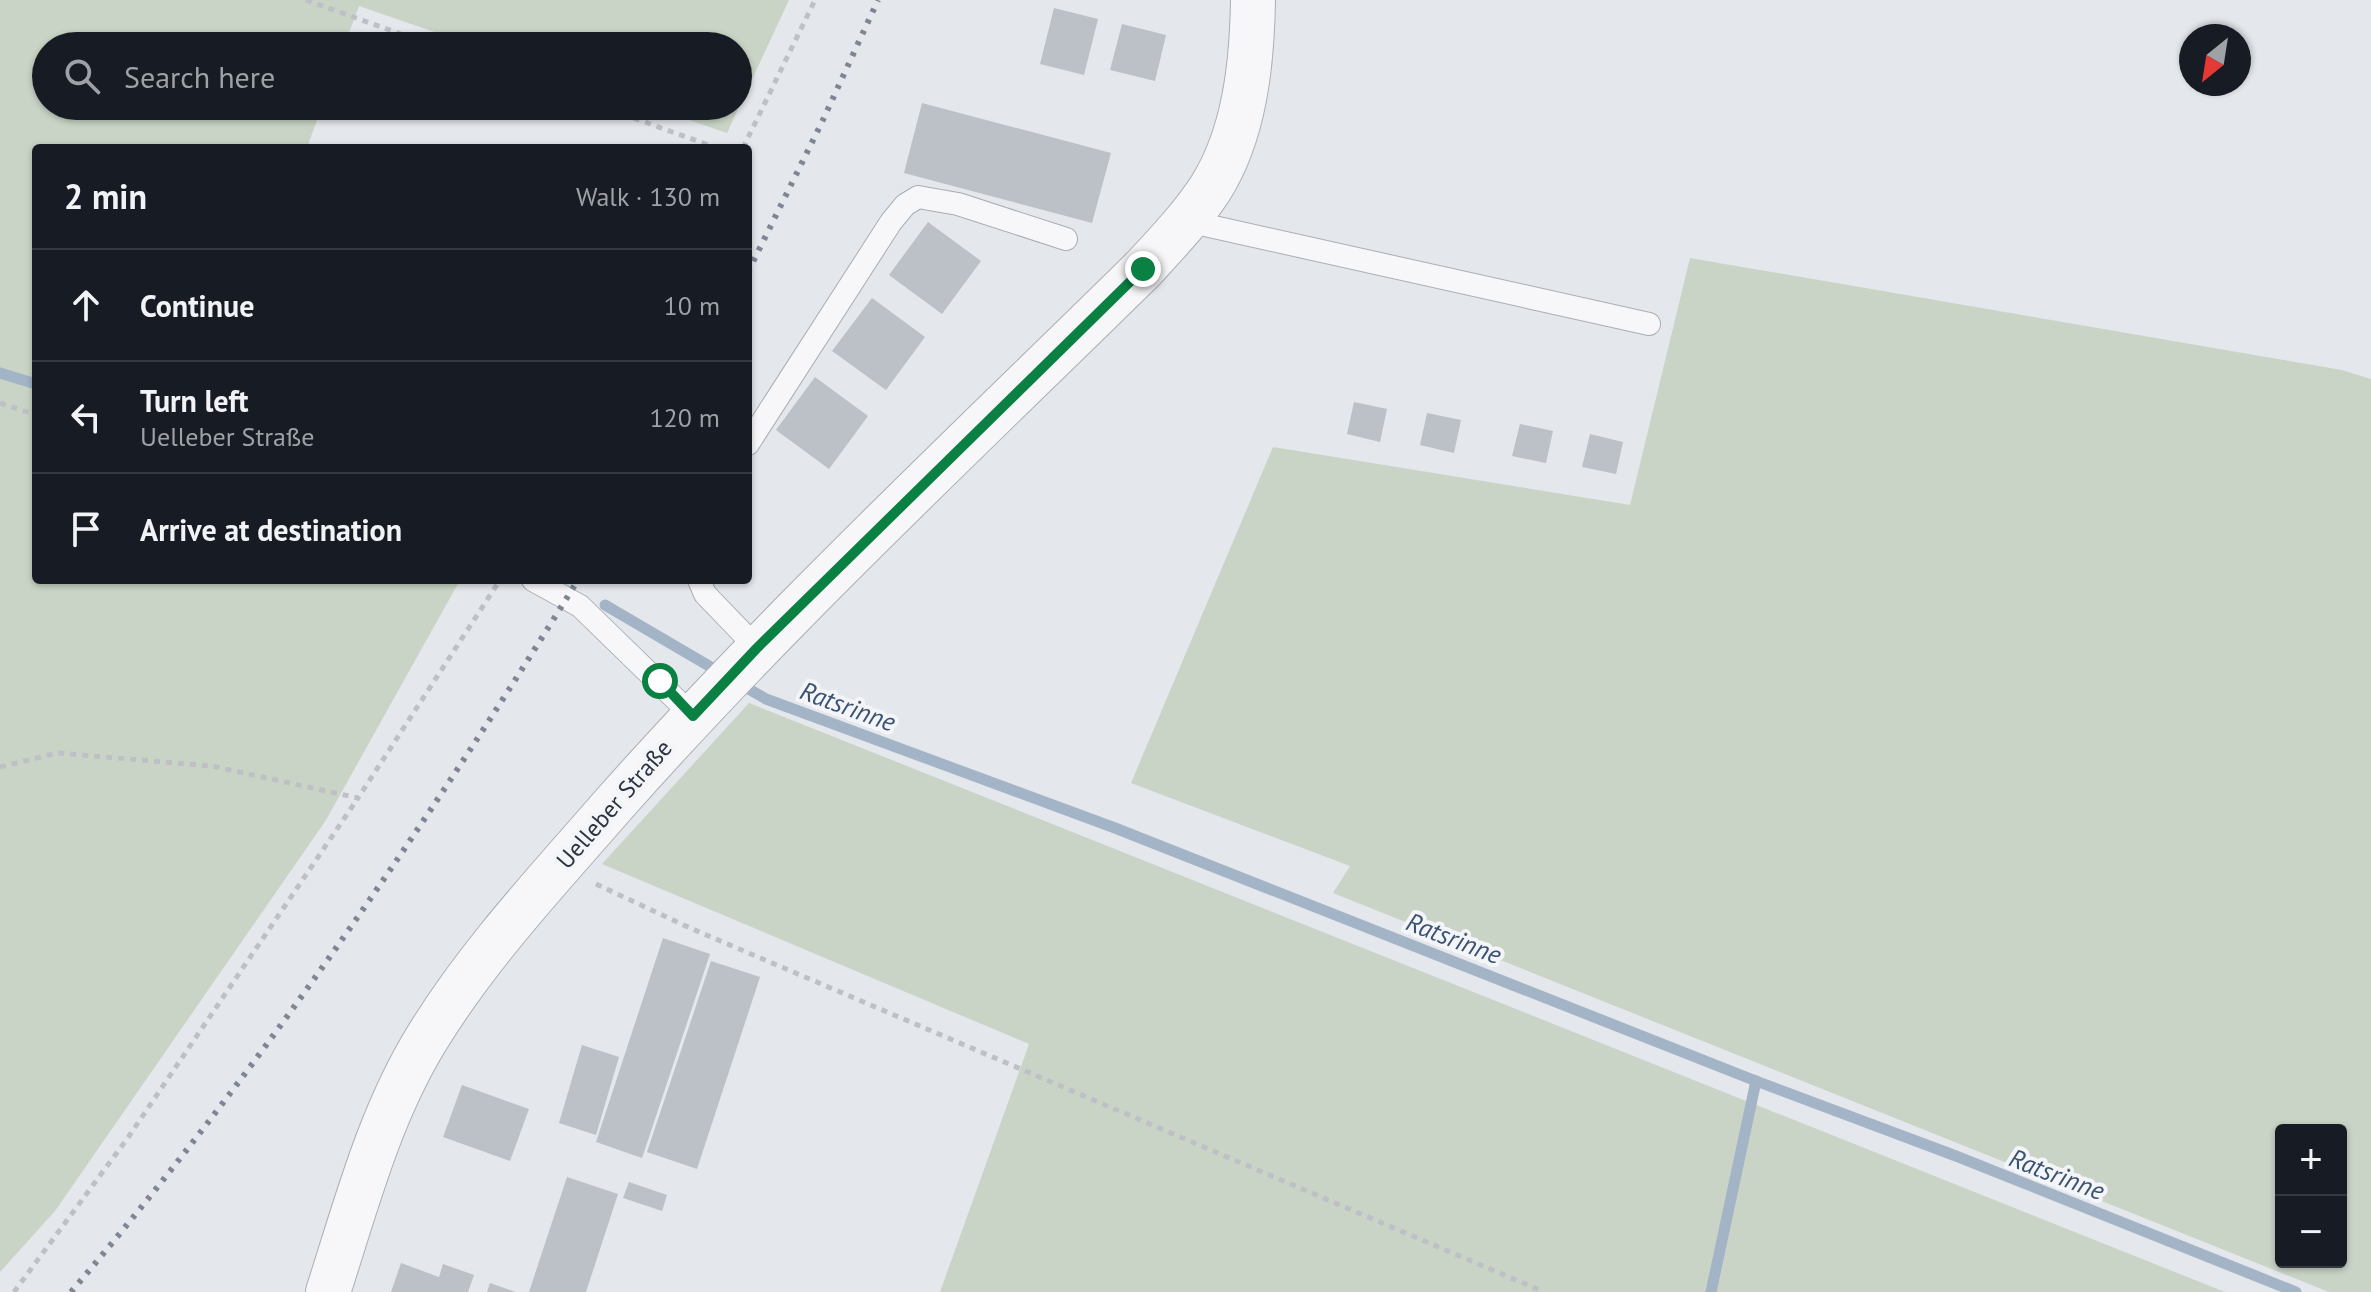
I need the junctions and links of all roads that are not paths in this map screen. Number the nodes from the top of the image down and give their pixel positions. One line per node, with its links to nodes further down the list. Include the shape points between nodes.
1 (1253, 0): 2 (street, Uelleber Straße, via 1252,53 1230,147)
2 (1187, 221): 4 (lane); 8 (street, Uelleber Straße)
3 (1066, 239): 5 (lane, via 958,204 918,197 905,205)
4 (1649, 324)
5 (752, 438)
6 (540, 584): 9 (lane, via 580,606)
7 (701, 584): 8 (lane)
8 (749, 657): 9 (street, Uelleber Straße)
9 (699, 710): 10 (street, Uelleber Straße, via 504,932 427,1037 378,1138)
10 (328, 1292)

